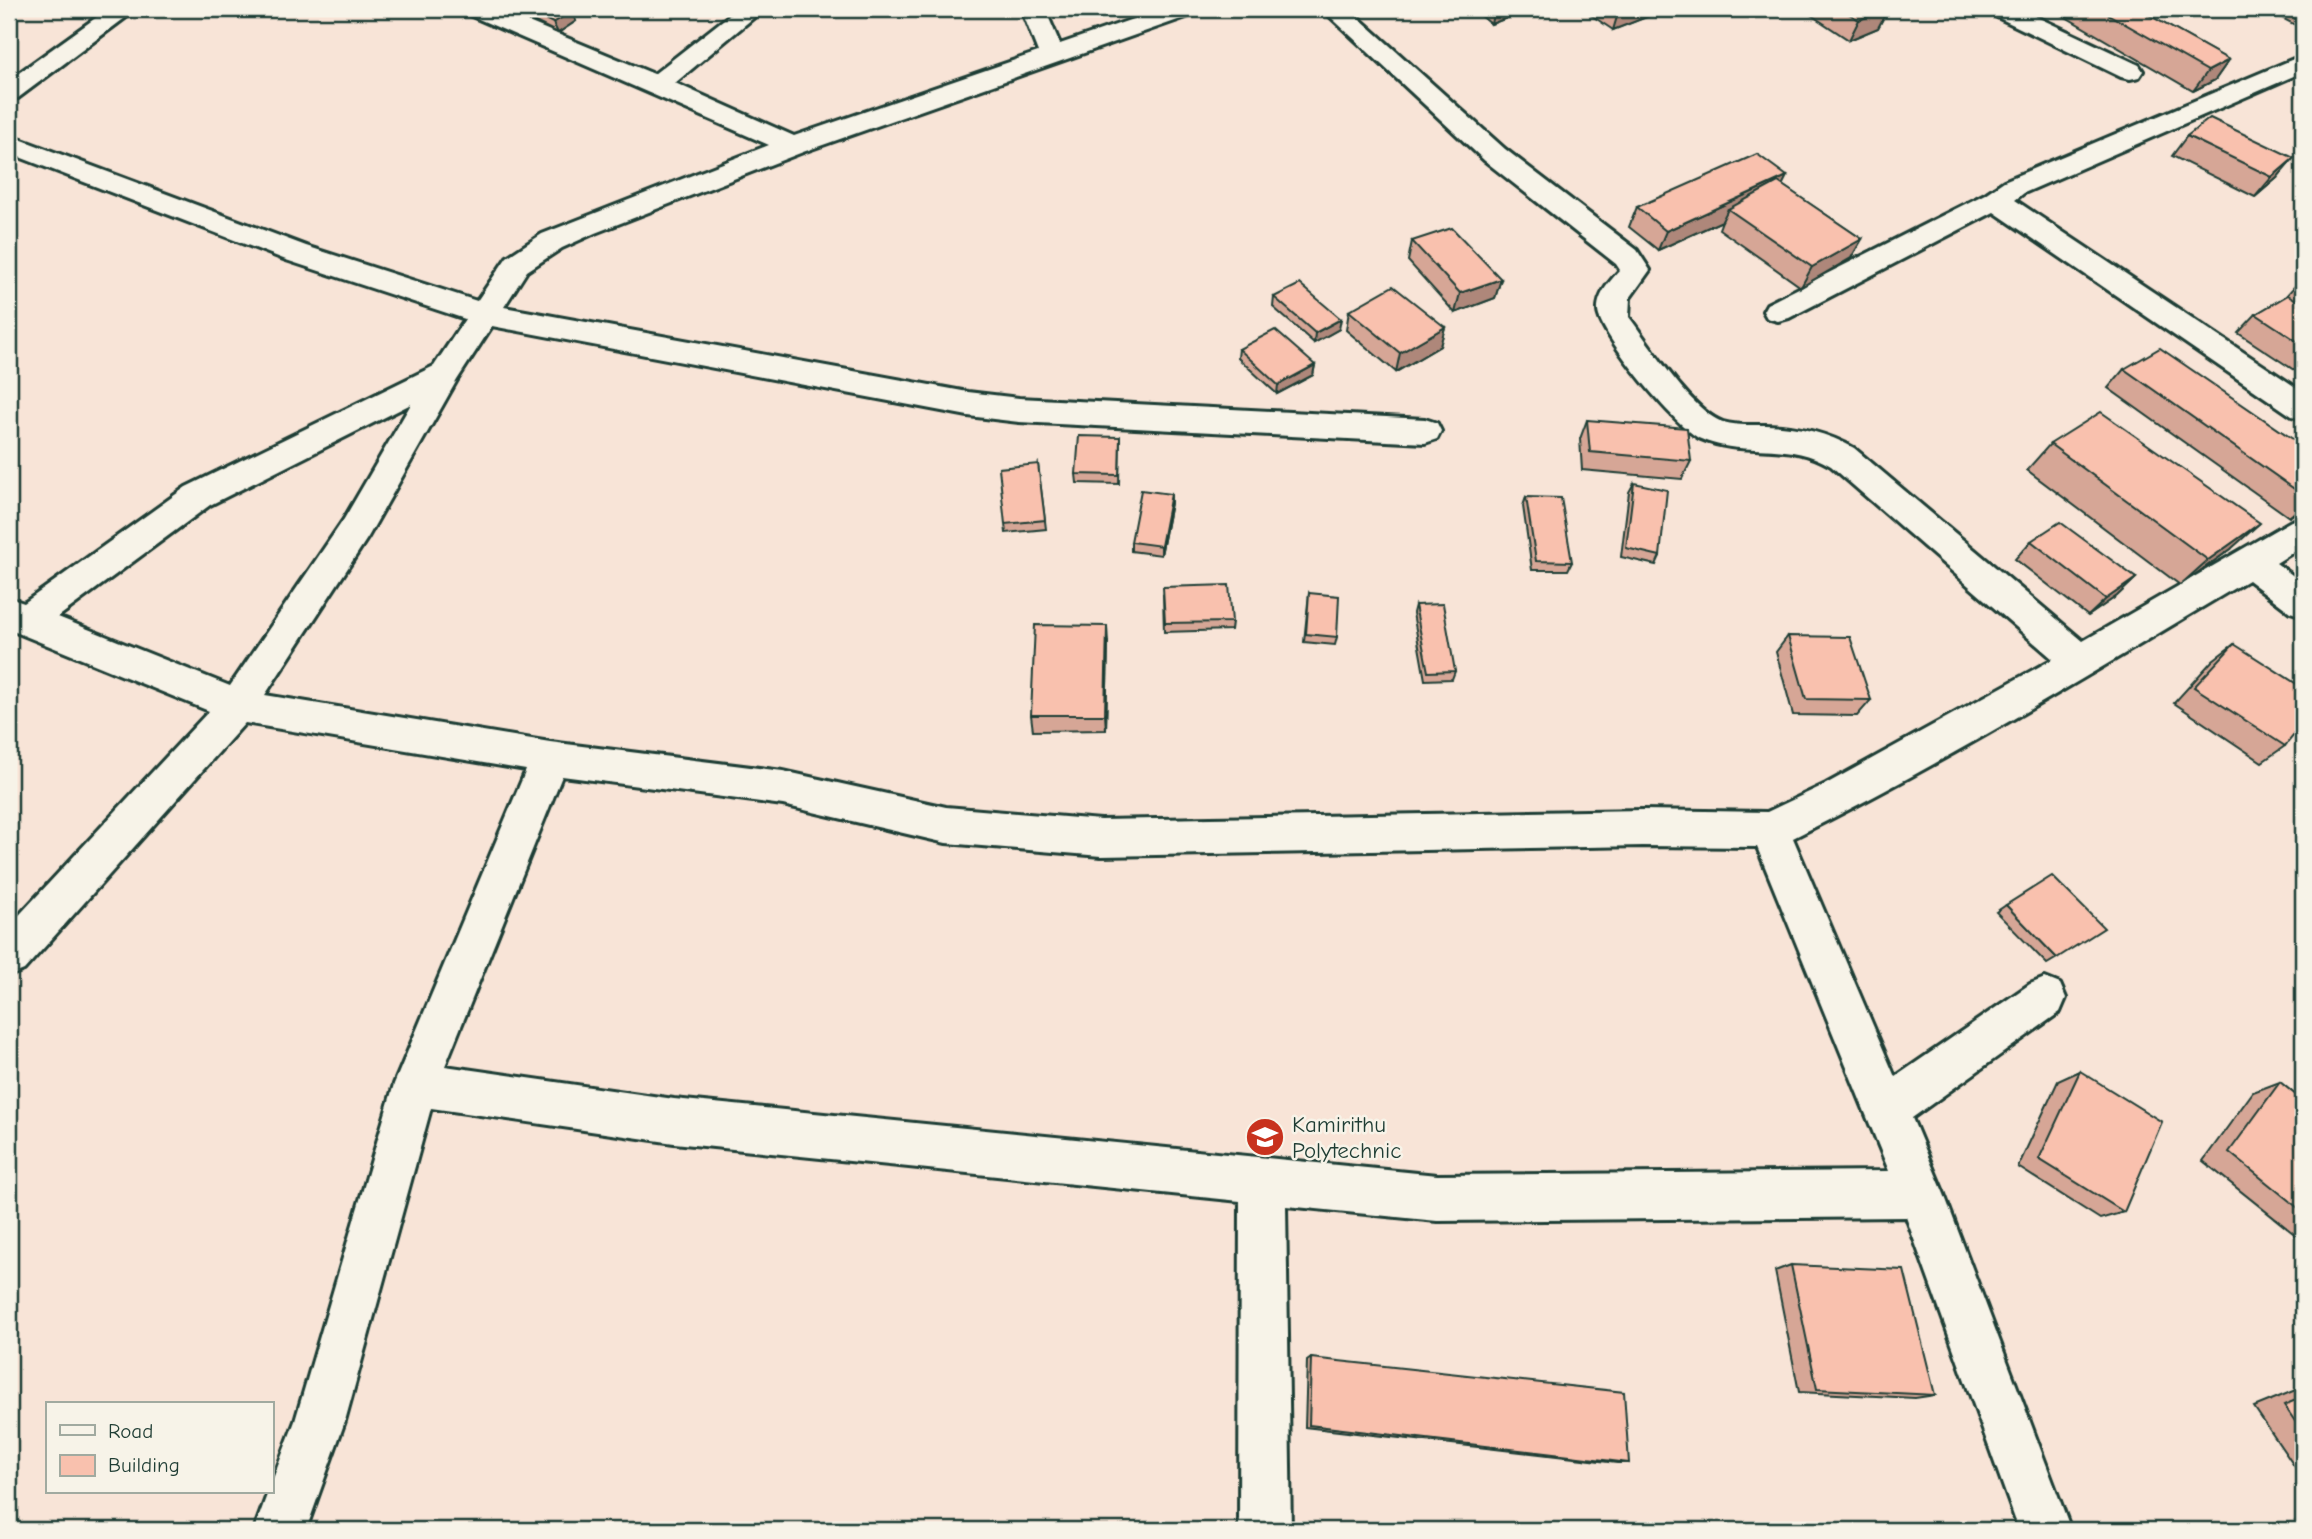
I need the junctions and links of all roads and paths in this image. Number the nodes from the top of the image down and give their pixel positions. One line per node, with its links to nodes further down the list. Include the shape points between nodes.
1 (124, 9): 12 (street)
2 (476, 9): 11 (street)
3 (752, 9): 11 (street)
4 (1033, 9): 8 (street)
5 (1186, 9): 8 (street)
6 (1334, 9): 25 (street, via 1495,155 1627,257 1635,270 1618,290 1611,308 1614,319 1697,421 1720,433 1801,439 1841,456)
7 (2000, 9): 10 (street)
8 (1053, 57): 14 (street)
9 (2303, 63): 15 (street, via 2014,187)
10 (2130, 71)
11 (657, 85): 14 (street)
12 (9, 92)
13 (9, 143): 17 (street, via 296,253)
14 (793, 146): 17 (street, via 552,242 517,264)
15 (1995, 200): 16 (street); 19 (street)
16 (1778, 311)
17 (484, 314): 18 (street); 20 (street, via 968,404)
18 (445, 374): 24 (street, via 198,496); 26 (street, via 356,528)
19 (2303, 408)
20 (1426, 431)
21 (2303, 530): 22 (street)
22 (2249, 562): 23 (street); 25 (street)
23 (2303, 602)
24 (17, 616): 26 (street)
25 (2081, 660): 28 (street, via 1840,796)
26 (237, 706): 27 (street); 29 (street)
27 (550, 758): 28 (street, via 783,788 946,825 1101,838 1643,828); 31 (street)
28 (1770, 830): 32 (street)
29 (9, 956)
30 (2045, 998): 32 (street)
31 (416, 1084): 33 (street, via 674,1121); 35 (street, via 320,1422)
32 (1886, 1110): 34 (street)
33 (1263, 1182): 34 (street, via 1437,1198); 36 (street)
34 (1921, 1194): 37 (street)
35 (280, 1530)
36 (1265, 1530)
37 (2045, 1530)

